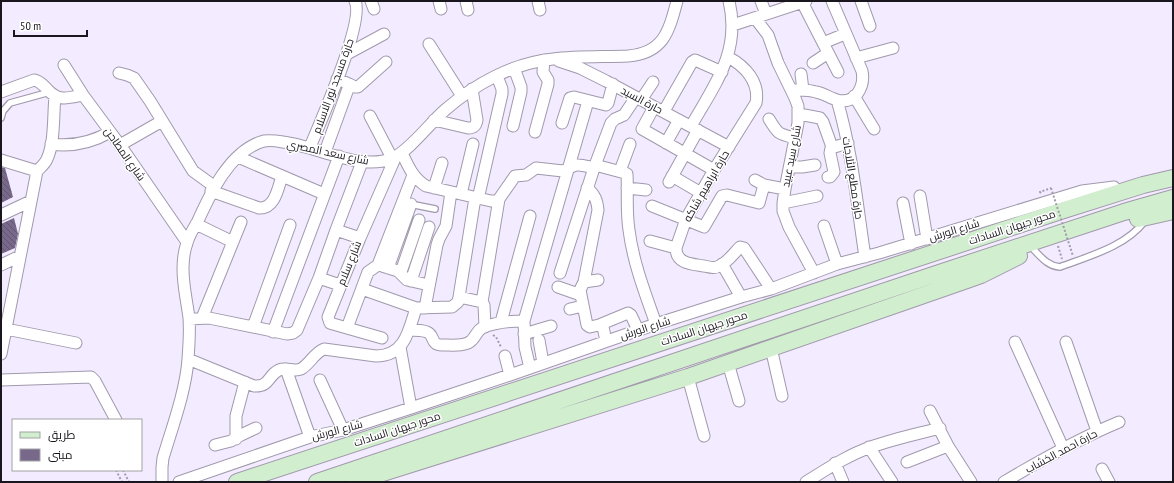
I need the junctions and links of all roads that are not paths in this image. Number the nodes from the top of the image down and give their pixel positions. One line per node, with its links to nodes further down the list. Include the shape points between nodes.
1 (355, 1): 18 (street, حارة مسجد نور الاسلام, via 357,5)
2 (677, 1): 21 (street, via 665,36 649,51 628,56)
3 (729, 1): 10 (street)
4 (761, 1): 8 (street)
5 (832, 1): 13 (street)
6 (861, 1): 11 (street)
7 (801, 2): 8 (street); 14 (street)
8 (766, 14): 9 (street)
9 (755, 18): 10 (street); 36 (street, شارع سيد عبيد, via 768,35)
10 (733, 26): 19 (street)
11 (870, 26)
12 (384, 34): 18 (street)
13 (845, 34): 14 (street); 20 (street)
14 (823, 43): 17 (street)
15 (429, 44): 41 (street)
16 (893, 48): 20 (street)
17 (828, 53): 23 (street); 27 (street)
18 (347, 54): 31 (street, حارة مسجد نور الاسلام)
19 (728, 57): 26 (street); 68 (street, حارة ابراهيم شاكه, via 746,69 758,96 753,110)
20 (856, 58): 42 (street, via 863,78 862,86)
21 (548, 60): 25 (street); 34 (street, حارة السيد, via 580,68); 59 (street, via 543,72 548,84)
22 (386, 62): 33 (street, via 358,87)
23 (813, 63)
24 (64, 65): 40 (street, شارع المطاحن)
25 (514, 68): 30 (street); 48 (street, via 521,86 514,122)
26 (722, 72): 46 (street, via 695,60); 56 (street)
27 (838, 72)
28 (119, 73): 54 (street, via 134,78)
29 (801, 74): 37 (street)
30 (497, 76): 35 (street); 48 (street, via 502,89)
31 (337, 79): 33 (street); 67 (street, حارة مسجد نور الاسلام)
32 (653, 82): 43 (street)
33 (349, 84): 70 (street)
34 (613, 84): 43 (street, حارة السيد); 45 (street, via 606,106)
35 (472, 89): 41 (street); 52 (street, via 477,120 473,128)
36 (791, 90): 37 (street); 47 (street, شارع سيد عبيد)
37 (803, 90): 44 (street)
38 (1, 92): 39 (street, via 34,80)
39 (52, 94): 40 (street, via 64,99); 50 (lane, via 10,103); 63 (street)
40 (83, 95): 58 (street, شارع المطاحن)
41 (462, 96): 52 (street)
42 (854, 96): 44 (street); 57 (street)
43 (638, 99): 46 (street, حارة السيد); 81 (street, via 624,115 610,123)
44 (837, 100): 61 (street, حارة مطلع الثلاجات)
45 (588, 101): 55 (street, via 570,98); 83 (street)
46 (659, 109): 53 (street, حارة السيد); 62 (street, via 642,130)
47 (799, 114): 60 (street, شارع سيد عبيد); 69 (street, via 820,118)
48 (497, 115): 104 (street)
49 (370, 116): 73 (street)
50 (1, 118)
51 (769, 119): 60 (street, via 781,135)
52 (434, 120): 73 (street)
53 (679, 120): 56 (street, حارة السيد); 62 (street)
54 (162, 121): 66 (street); 96 (street, via 193,171)
55 (562, 123)
56 (694, 128): 68 (street, حارة السيد); 71 (street)
57 (874, 129)
58 (110, 132): 63 (street, via 76,145); 66 (street, شارع المطاحن)
59 (535, 132)
60 (795, 138): 82 (street, شارع سيد عبيد)
61 (848, 142): 69 (street); 76 (street, حارة مطلع الثلاجات)
62 (666, 143): 71 (street)
63 (51, 144): 86 (street, via 47,159)
64 (473, 144): 99 (street)
65 (630, 144): 87 (street)
66 (120, 145): 129 (street, شارع المطاحن)
67 (310, 147): 70 (street, شارع سعد المصري); 74 (street, شارع سعد المصري, via 266,141 254,145)
68 (729, 147): 85 (street, حارة ابراهيم شاكه)
69 (832, 147): 79 (street, via 830,150)
70 (325, 152): 72 (street, شارع سعد المصري)
71 (685, 153): 85 (street); 100 (street, via 670,179)
72 (338, 156): 77 (street, شارع سعد المصري); 101 (street)
73 (397, 156): 77 (street, شارع سعد المصري, via 382,161); 88 (street); 126 (street, شارع سلام)
74 (238, 157): 89 (street); 96 (street, شارع سعد المصري, via 226,169)
75 (1, 160): 86 (street)
76 (850, 161): 79 (street); 135 (street, حارة مطلع الثلاجات)
77 (362, 162): 125 (street)
78 (442, 163): 93 (street)
79 (833, 164): 90 (street, via 834,172)
80 (815, 165): 82 (street)
81 (594, 166): 83 (street, via 578,164); 87 (street); 94 (street)
82 (790, 167): 97 (street, شارع سيد عبيد)
83 (568, 168): 106 (street, via 557,172 536,168 526,174 515,176); 163 (street)
84 (1173, 169): 92 (main road)
85 (714, 170): 100 (street, حارة ابراهيم شاكه)
86 (37, 171): 107 (street)
87 (620, 171): 95 (street, via 627,174)
88 (413, 175): 93 (street, via 426,186); 108 (street)
89 (282, 176): 96 (street, via 272,202 264,208); 101 (street)
90 (828, 177)
91 (1173, 178): 113 (main road, محور جيهان السادات)
92 (1114, 187): 113 (main road, via 1073,201); 127 (street, شارع الورش, via 1082,191)
93 (434, 188): 99 (street)
94 (587, 188): 142 (street); 148 (street, via 594,194 598,210)
95 (627, 188): 98 (street); 165 (street, via 627,212 638,276)
96 (213, 189): 121 (street, شارع سعد المصري)
97 (785, 189): 109 (street, شارع سيد عبيد); 118 (street, via 759,182 758,204 725,195 706,226)
98 (646, 190)
99 (456, 193): 104 (street); 150 (street, via 446,226 439,239)
100 (701, 193): 118 (street, حارة ابراهيم شاكه)
101 (324, 194): 174 (street)
102 (817, 196): 109 (street)
103 (920, 196): 127 (street)
104 (477, 198): 106 (street, via 491,201); 155 (street)
105 (1173, 198): 144 (main road, محور جيهان السادات)
106 (499, 199): 157 (street)
107 (31, 201): 115 (street); 134 (street)
108 (406, 203): 112 (lane); 139 (street)
109 (783, 203): 143 (street, شارع سيد عبيد, via 785,219)
110 (903, 203): 131 (street)
111 (652, 206): 118 (street)
112 (435, 209)
113 (1064, 210): 218 (main road, محور جيهان السادات)
114 (1173, 211): 117 (main road)
115 (1, 214)
116 (530, 216): 164 (street)
117 (1148, 216): 133 (main road); 133 (lane, via 1138,230 1123,241 1060,267 1047,263)
118 (686, 219): 132 (street, حارة ابراهيم شاكه)
119 (419, 220): 141 (street)
120 (241, 222): 130 (street)
121 (196, 224): 129 (street, شارع سعد المصري); 130 (street)
122 (290, 225): 168 (street)
123 (824, 226): 137 (street)
124 (429, 227): 147 (street)
125 (336, 230): 126 (street); 145 (street)
126 (360, 238): 149 (street, شارع سلام)
127 (927, 239): 131 (street, شارع الورش)
128 (650, 241): 132 (street)
129 (187, 242): 162 (street, شارع سعد المصري, via 183,269)
130 (233, 242): 161 (street)
131 (911, 244): 135 (street, شارع الورش)
132 (676, 248): 136 (street, via 677,255 687,264 716,268)
133 (1034, 250): 140 (main road)
134 (20, 256): 138 (street); 169 (street)
135 (865, 257): 137 (street, شارع الورش)
136 (722, 264): 153 (street, via 740,247 744,248); 156 (street)
137 (837, 264): 143 (street, شارع الورش)
138 (1, 265)
139 (383, 266): 141 (street); 152 (street, via 368,272)
140 (993, 269): 144 (main road); 183 (main road)
141 (401, 272): 147 (street, via 404,278)
142 (560, 273)
143 (814, 273): 153 (street, شارع الورش)
144 (933, 275): 219 (main road, محور جيهان السادات)
145 (319, 278): 149 (street); 174 (street, via 297,330 287,334)
146 (598, 280): 148 (street)
147 (411, 281): 150 (street)
148 (584, 282): 154 (street, via 580,290)
149 (340, 285): 170 (street, شارع سلام, via 328,317 333,324)
150 (430, 285): 159 (street)
151 (558, 288): 154 (street)
152 (362, 289): 159 (street); 170 (street)
153 (771, 289): 156 (street, شارع الورش)
154 (581, 295): 158 (street)
155 (459, 297): 157 (street); 159 (street, via 458,302 452,307)
156 (741, 297): 165 (street, شارع الورش)
157 (482, 302): 171 (street)
158 (583, 306): 160 (street); 166 (street, via 588,326)
159 (421, 308): 172 (street)
160 (570, 309)
161 (202, 318): 162 (street); 168 (street)
162 (189, 319): 186 (street, شارع سعد المصري)
163 (524, 321): 164 (street); 175 (street)
164 (501, 322): 171 (street)
165 (656, 324): 173 (street, شارع الورش)
166 (599, 325): 173 (street, via 628,313); 178 (street, via 605,329)
167 (551, 326): 175 (street)
168 (253, 327): 174 (street)
169 (6, 328): 181 (street); 184 (street)
170 (347, 328): 176 (street, شارع سلام)
171 (482, 329): 172 (street, via 468,343 441,345 433,341 428,332)
172 (409, 330): 182 (street)
173 (638, 330): 178 (street, شارع الورش)
174 (273, 332)
175 (524, 334): 189 (street)
176 (382, 338)
177 (539, 340): 187 (street)
178 (606, 341): 187 (street, شارع الورش)
179 (1014, 342): 212 (street)
180 (1066, 342): 205 (street)
181 (76, 343)
182 (400, 347): 190 (street, via 382,356 324,349 301,368); 198 (street)
183 (771, 348): 188 (main road); 196 (street)
184 (1, 354)
185 (504, 356): 191 (street)
186 (188, 359): 195 (street); 216 (street, شارع سعد المصري, via 185,380 163,458)
187 (543, 363): 189 (street, شارع الورش)
188 (728, 363): 192 (main road); 197 (street)
189 (530, 368): 191 (street, شارع الورش)
190 (286, 369): 195 (street, via 277,371 268,382 259,386); 207 (street)
191 (510, 375): 198 (street, شارع الورش)
192 (688, 377): 206 (street); 220 (main road)
193 (1, 380): 200 (street, via 90,377 95,381)
194 (320, 380): 204 (street)
195 (245, 382): 208 (street, via 236,416)
196 (782, 396)
197 (739, 401)
198 (411, 408): 204 (street, شارع الورش)
199 (930, 411): 203 (street)
200 (115, 419)
201 (1119, 422): 205 (street, حارة احمد الخشاب)
202 (256, 428): 208 (street)
203 (940, 428): 210 (street); 211 (street)
204 (343, 430): 207 (street, شارع الورش)
205 (1097, 431): 212 (street, حارة احمد الخشاب)
206 (704, 436)
207 (310, 437): 217 (street, شارع الورش)
208 (236, 439): 209 (street)
209 (215, 445)
210 (948, 446): 213 (street); 224 (street)
211 (869, 447): 214 (street); 223 (street)
212 (1063, 448): 225 (street, حارة احمد الخشاب)
213 (907, 462)
214 (835, 463): 221 (street); 222 (street)
215 (1102, 469): 226 (street)
216 (162, 482)
217 (179, 482)
218 (237, 482)
219 (317, 482)
220 (354, 482)
221 (806, 482)
222 (843, 482)
223 (892, 482)
224 (971, 482)
225 (1004, 482)
226 (1108, 482)

